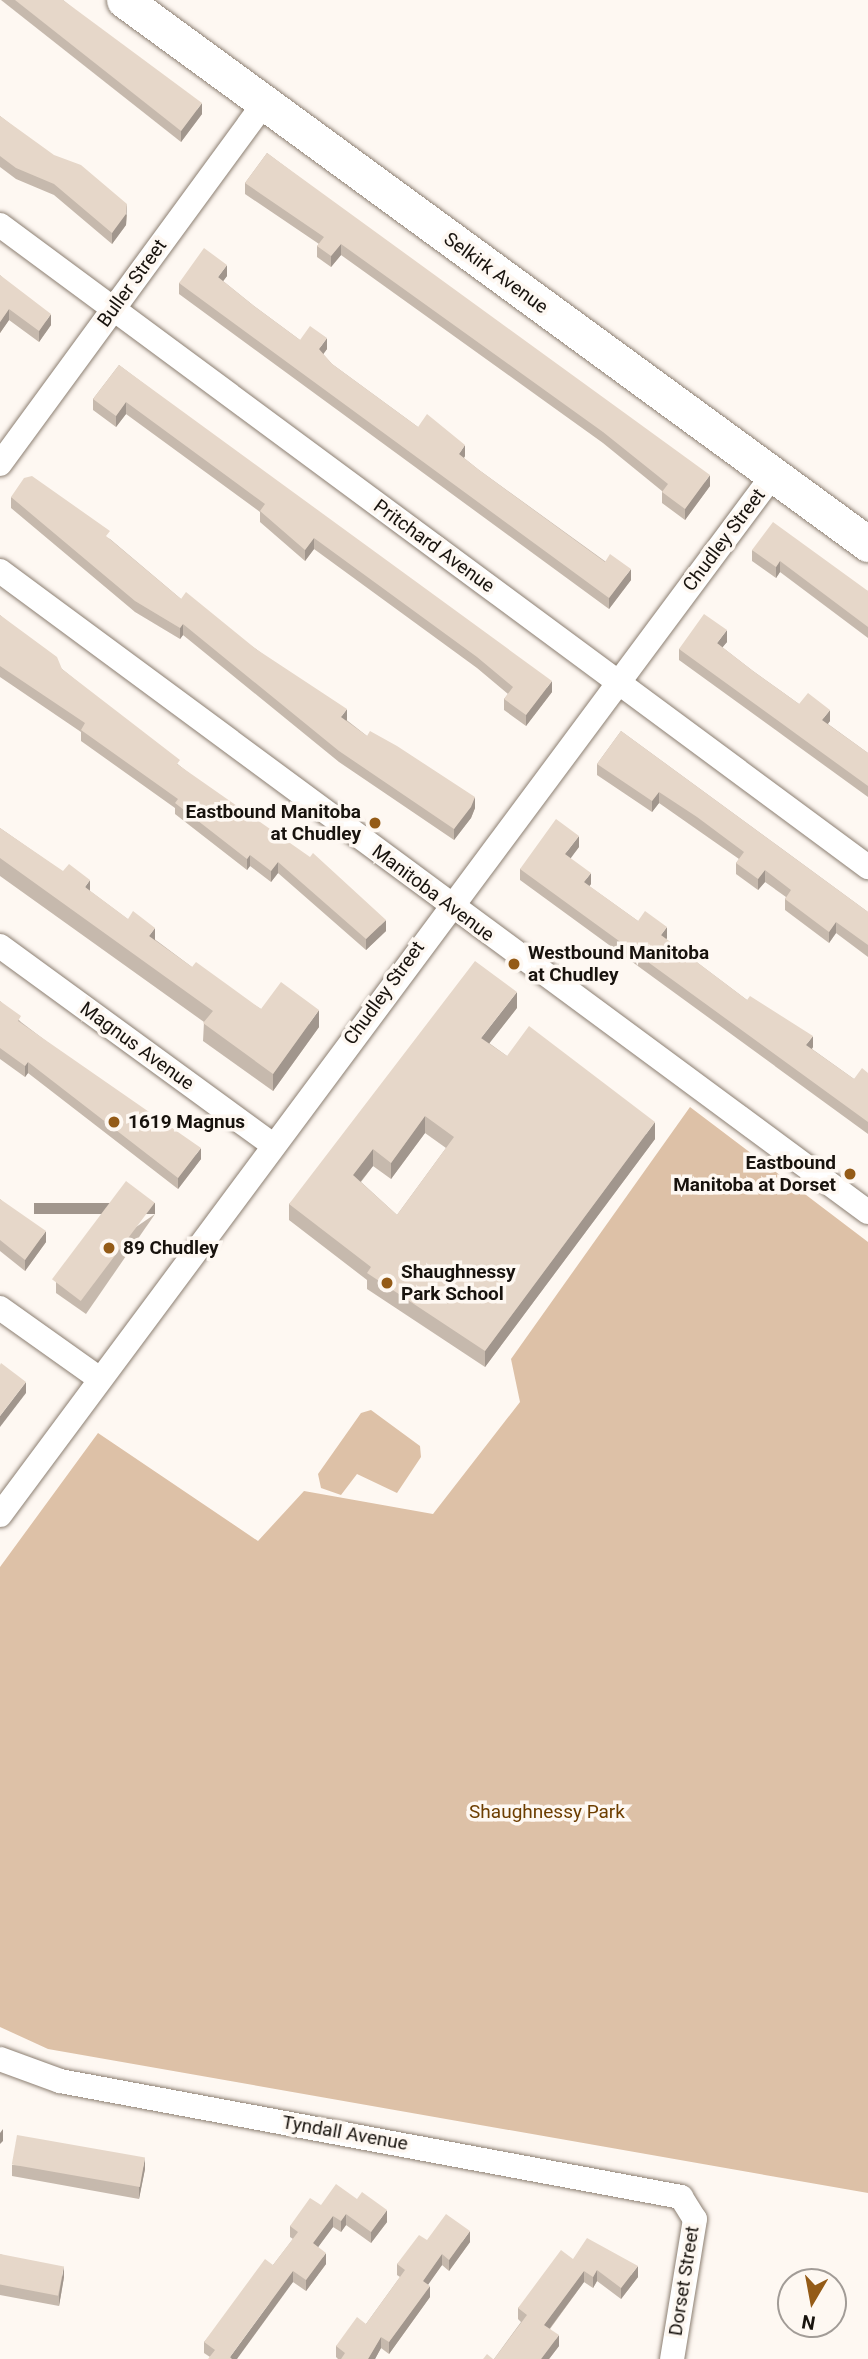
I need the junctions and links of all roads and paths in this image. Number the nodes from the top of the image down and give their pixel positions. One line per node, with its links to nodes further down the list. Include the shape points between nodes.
1 (124, 0): 2 (street, Selkirk Avenue)
2 (264, 103): 4 (street, Buller Street); 6 (street, Selkirk Avenue)
3 (0, 225): 4 (street, Pritchard Avenue)
4 (113, 308): 5 (street, Buller Street); 9 (street, Pritchard Avenue)
5 (0, 464)
6 (773, 475): 7 (street, Selkirk Avenue); 9 (street, Chudley Street)
7 (868, 544)
8 (0, 571): 11 (street, Manitoba Avenue)
9 (618, 682): 10 (street, Pritchard Avenue); 11 (street, Chudley Street)
10 (868, 867)
11 (449, 905): 13 (street, Chudley Street); 14 (street, Manitoba Avenue)
12 (0, 946): 13 (street, Magnus Avenue)
13 (274, 1145): 16 (street, Chudley Street)
14 (868, 1212)
15 (0, 1308): 16 (street)
16 (100, 1380): 17 (street, Chudley Street)
17 (0, 1515)
18 (0, 2059): 19 (street, Tyndall Avenue, via 60,2081 671,2193)
19 (690, 2204): 20 (street, Dorset Street, via 694,2226)
20 (672, 2359)

